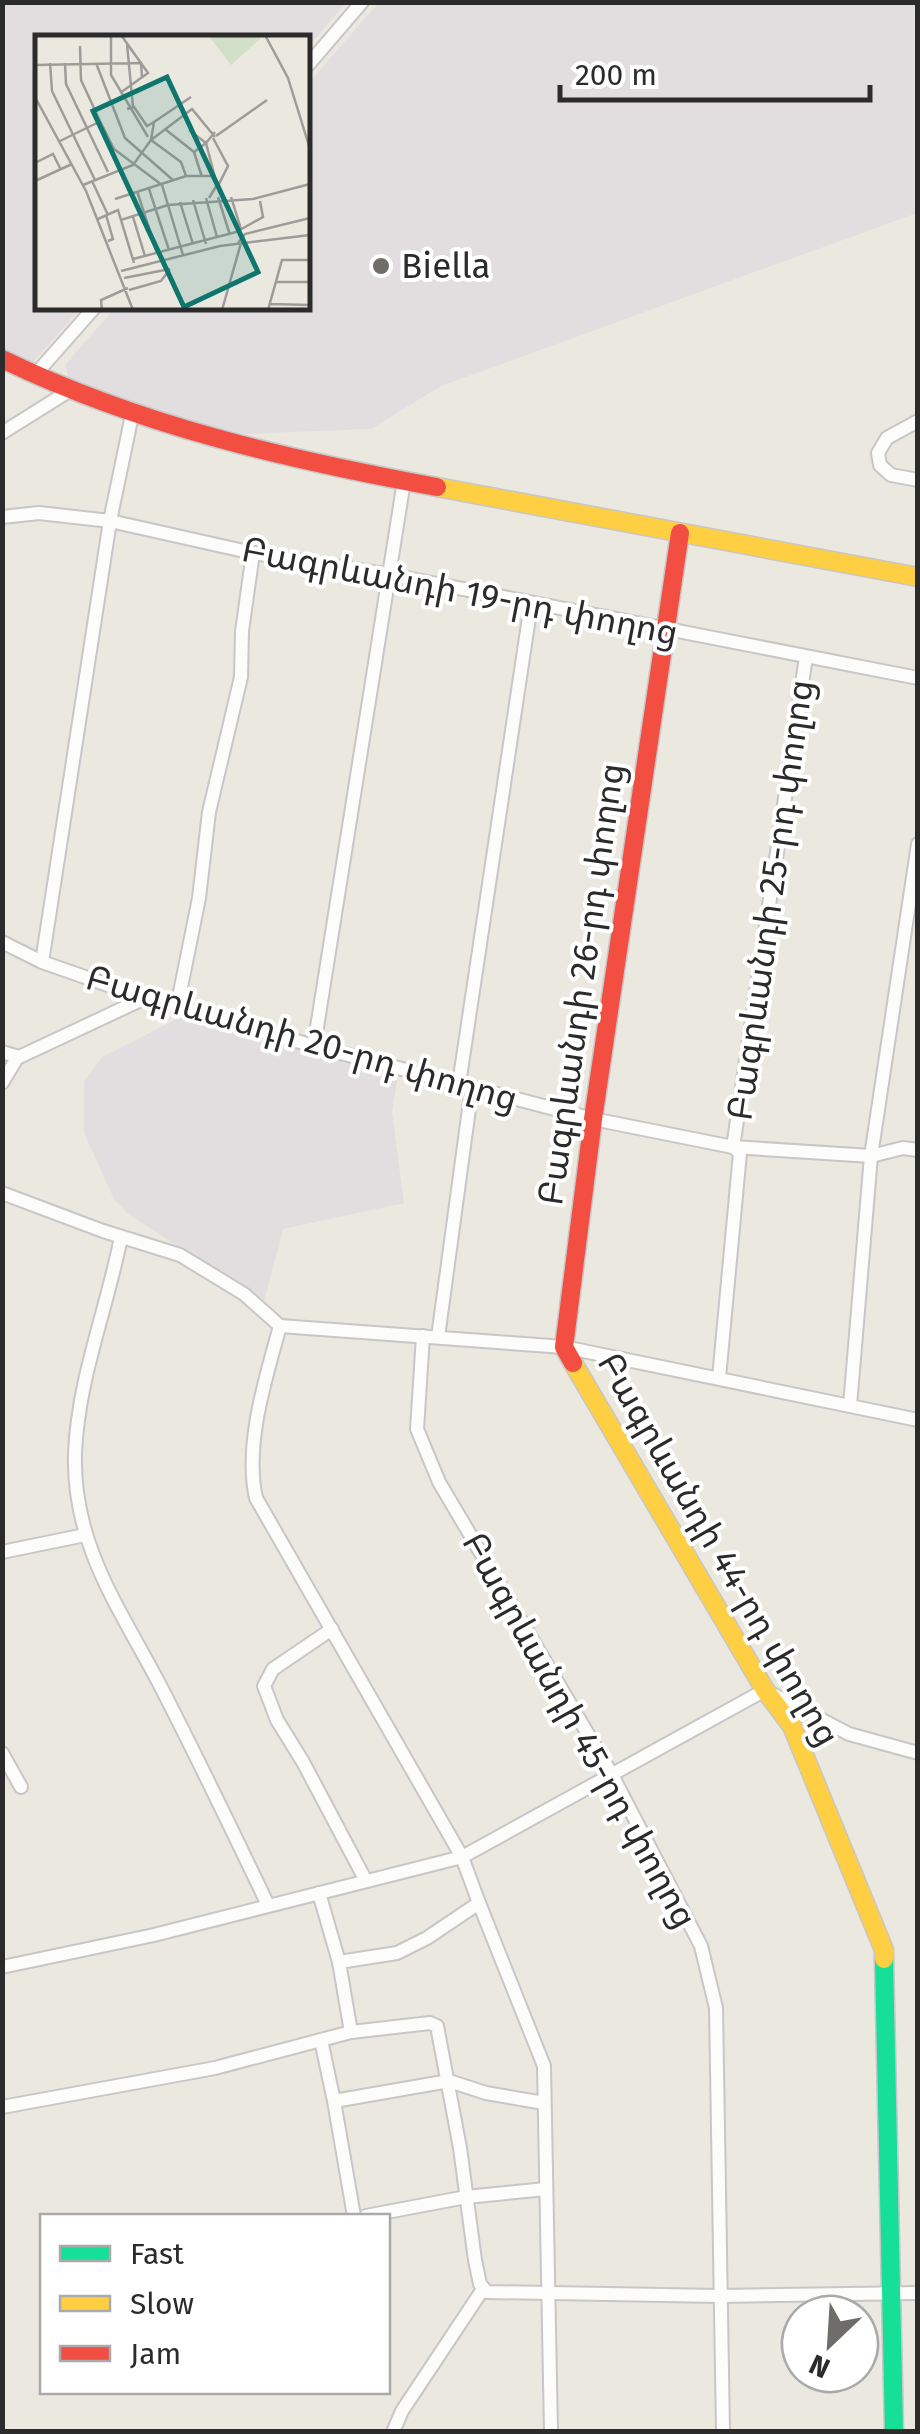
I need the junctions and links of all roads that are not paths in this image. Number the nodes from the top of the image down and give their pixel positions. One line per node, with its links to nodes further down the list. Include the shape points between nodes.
1 (362, 2): 2 (street)
2 (310, 62)
3 (92, 310): 5 (street)
4 (2, 360): 5 (street)
5 (34, 376): 6 (street)
6 (70, 391): 7 (street); 9 (street)
7 (132, 415): 11 (street, via 260,452); 13 (street)
8 (918, 421): 10 (street, via 887,438 878,454 891,475)
9 (2, 433)
10 (918, 480)
11 (404, 481): 14 (street); 16 (street)
12 (2, 518): 13 (street, Բագրևանդի 19-րդ փողոց, via 39,513)
13 (110, 521): 15 (street, Բագրևանդի 19-րդ փողոց); 24 (street)
14 (680, 533): 17 (street); 19 (street, Բագրևանդի 26-րդ փողոց)
15 (254, 553): 16 (street, Բագրևանդի 19-րդ փողոց); 26 (street, via 241,677 209,812)
16 (390, 575): 18 (street, Բագրևանդի 19-րդ փողոց); 27 (street)
17 (918, 578)
18 (531, 604): 19 (street, Բագրևանդի 19-րդ փողոց); 31 (street)
19 (663, 630): 20 (street, Բագրևանդի 19-րդ փողոց); 32 (street, Բագրևանդի 26-րդ փողոց)
20 (806, 657): 21 (street, Բագրևանդի 19-րդ փողոց); 33 (street, Բագրևանդի 25-րդ փողոց)
21 (918, 678)
22 (918, 844): 35 (street)
23 (2, 942): 24 (street, Բագրևանդի 20-րդ փողոց)
24 (42, 962): 25 (street, Բագրևանդի 20-րդ փողոց)
25 (145, 998): 26 (street, Բագրևանդի 20-րդ փողոց); 29 (street)
26 (178, 1006): 27 (street, Բագրևանդի 20-րդ փողոց)
27 (314, 1046): 31 (street, Բագրևանդի 20-րդ փողոց)
28 (2, 1052): 29 (street)
29 (19, 1057): 30 (street)
30 (2, 1082)
31 (465, 1086): 32 (street, Բագրևանդի 20-րդ փողոց); 40 (street)
32 (593, 1119): 33 (street, Բագրևանդի 20-րդ փողոց); 41 (street, Բագրևանդի 26-րդ փողոց)
33 (733, 1148): 35 (street, Բագրևանդի 20-րդ փողոց); 42 (street, Բագրևանդի 25-րդ փողոց, via 740,1153)
34 (918, 1150): 35 (street, Բագրևանդի 20-րդ փողոց)
35 (871, 1156): 43 (street)
36 (2, 1192): 37 (street)
37 (121, 1237): 38 (street, via 180,1255 244,1294); 45 (street, via 80,1408 75,1456)
38 (280, 1326): 39 (street); 47 (street, via 260,1398 252,1482)
39 (423, 1336): 40 (street); 51 (street, Բագրևանդի 45-րդ փողոց, via 417,1429 439,1482)
40 (438, 1337): 41 (street)
41 (564, 1347): 42 (street); 48 (street, Բագրևանդի 44-րդ փողոց)
42 (719, 1378): 43 (street)
43 (850, 1406): 44 (street)
44 (918, 1420)
45 (85, 1535): 46 (street); 57 (street, via 118,1613)
46 (2, 1552)
47 (332, 1629): 53 (street); 54 (street, via 273,1669 264,1686)
48 (765, 1690): 50 (street, via 850,1734); 51 (street); 73 (street, Բագրևանդի 44-րդ փողոց, via 792,1726 884,1950)
49 (2, 1752): 52 (street)
50 (918, 1752)
51 (611, 1773): 53 (street); 74 (street, Բագրևանդի 45-րդ փողոց, via 701,1946 716,2008)
52 (21, 1787)
53 (462, 1857): 54 (street); 56 (street)
54 (366, 1881): 55 (street)
55 (319, 1892): 57 (street); 58 (street)
56 (479, 1903): 58 (street, via 397,1954); 64 (street, via 544,2066)
57 (268, 1905): 59 (street)
58 (339, 1962): 60 (street)
59 (2, 1968)
60 (351, 2032): 61 (street); 62 (street, via 430,2023)
61 (321, 2040): 63 (street); 65 (street, via 216,2068)
62 (449, 2081): 63 (street); 64 (street); 67 (street)
63 (334, 2101): 68 (street)
64 (544, 2103): 66 (street)
65 (2, 2107)
66 (546, 2189): 67 (street); 71 (street)
67 (466, 2197): 69 (street); 70 (street)
68 (354, 2214)
69 (377, 2214)
70 (483, 2290): 71 (street); 75 (street)
71 (550, 2293): 74 (street); 76 (street)
72 (918, 2293): 73 (street)
73 (892, 2294): 74 (street); 78 (street, Բագրևանդի 44-րդ փողոց)
74 (720, 2296): 77 (street, Բագրևանդի 45-րդ փողոց)
75 (393, 2432)
76 (550, 2432)
77 (723, 2432)
78 (894, 2432)

